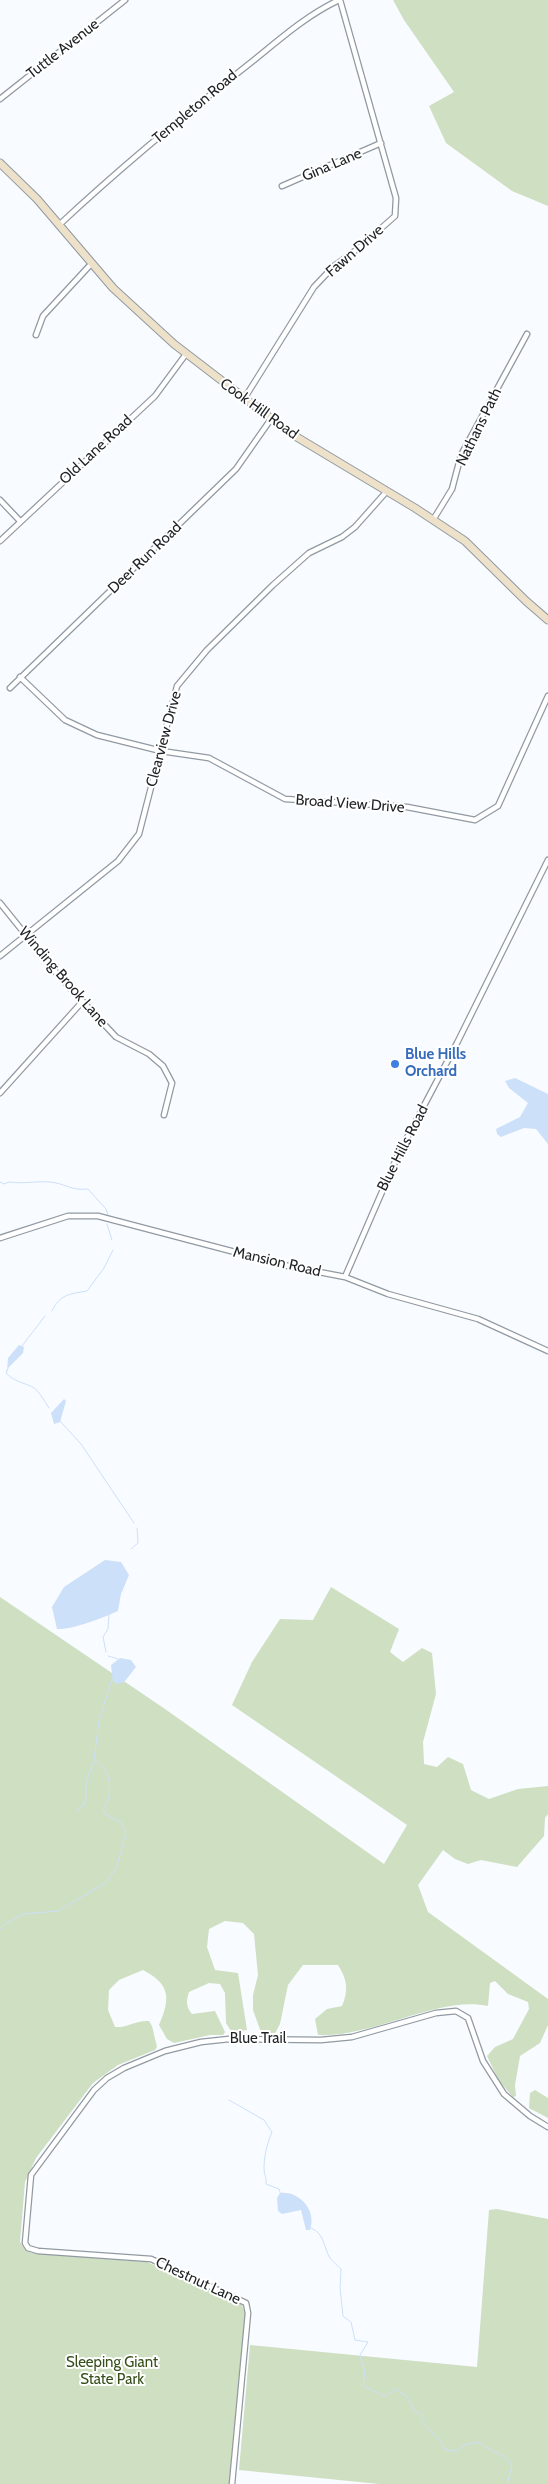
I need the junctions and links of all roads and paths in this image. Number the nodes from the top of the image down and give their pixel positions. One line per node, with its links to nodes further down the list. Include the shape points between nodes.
1 (125, 0): 3 (street, Tuttle Avenue)
2 (340, 0): 4 (street, Fawn Drive); 7 (street, Templeton Road, via 320,9 204,98)
3 (0, 99)
4 (381, 143): 6 (street, Gina Lane); 12 (street, Fawn Drive, via 396,198 394,216 314,287)
5 (0, 163): 7 (street, Cook Hill Road)
6 (282, 186)
7 (59, 225): 8 (street, Cook Hill Road)
8 (92, 263): 10 (street, via 43,316); 11 (street, Cook Hill Road, via 133,308)
9 (527, 334): 16 (street, Nathans Path, via 461,455 452,489)
10 (36, 335)
11 (186, 354): 12 (street, Cook Hill Road); 17 (street, Old Lane Road, via 156,396)
12 (244, 399): 13 (street, Cook Hill Road)
13 (271, 419): 14 (street, Cook Hill Road); 20 (street, Deer Run Road, via 236,469)
14 (387, 491): 16 (street, Cook Hill Road); 23 (street, Clearview Drive, via 355,527 309,553 207,650 176,686)
15 (0, 500): 17 (street)
16 (433, 520): 19 (street, Cook Hill Road, via 472,547)
17 (20, 521): 18 (street, Old Lane Road)
18 (0, 541)
19 (548, 620)
20 (20, 677): 21 (street, Deer Run Road); 23 (street, Broad View Drive, via 65,720 97,735)
21 (10, 688)
22 (548, 696): 23 (street, Broad View Drive, via 498,806 475,820 407,807 285,799 210,758)
23 (162, 751): 26 (street, Clearview Drive, via 139,834 118,861)
24 (548, 860): 32 (street, Blue Hills Road, via 458,1043 398,1155)
25 (0, 903): 26 (street, Winding Brook Lane)
26 (26, 934): 27 (street, Clearview Drive); 28 (street, Winding Brook Lane)
27 (0, 956)
28 (82, 1002): 29 (street); 30 (street, Winding Brook Lane, via 116,1037 149,1054 163,1066 172,1083)
29 (0, 1093)
30 (164, 1115)
31 (0, 1238): 32 (street, Mansion Road, via 68,1216 98,1216)
32 (345, 1278): 33 (street, Mansion Road, via 388,1294 478,1319)
33 (548, 1351)
34 (548, 2127): 35 (street, Blue Trail, via 504,2094 483,2061 468,2018 456,2011 436,2013 352,2037 321,2040 223,2039 184,2046 141,2061 107,2078 73,2116 31,2176 24,2234)
35 (28, 2248): 36 (street, Chestnut Lane, via 151,2259 246,2303 248,2318)
36 (232, 2484)

